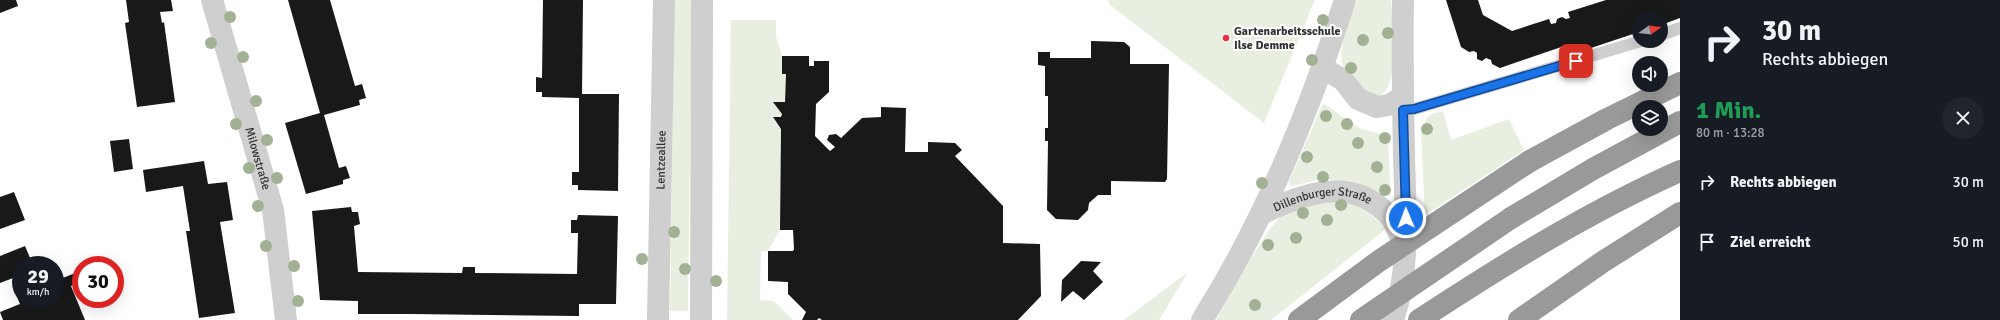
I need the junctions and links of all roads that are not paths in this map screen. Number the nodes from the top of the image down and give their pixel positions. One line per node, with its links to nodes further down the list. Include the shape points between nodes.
1 (212, 0): 17 (street, Milowstraße, via 273,210)
2 (664, 0): 18 (street, Lentzeallee)
3 (702, 0): 19 (street)
4 (1346, 0): 9 (street, Dillenburger Straße)
5 (1403, 0): 11 (street)
6 (1680, 28): 7 (lane)
7 (1668, 32)
8 (1632, 44): 11 (lane, via 1414,109)
9 (1323, 68): 11 (street, via 1343,80 1358,99 1377,107); 15 (street, Dillenburger Straße, via 1294,143)
10 (1680, 83): 21 (highway, bridge, via 1530,161 1379,261)
11 (1403, 103): 16 (street)
12 (1680, 122): 22 (highway, bridge, via 1593,169 1511,218)
13 (1680, 171): 24 (highway, via 1584,218 1510,261)
14 (1680, 213): 25 (highway, via 1604,261)
15 (1261, 214): 16 (street, Dillenburger Straße, via 1293,199 1326,191 1354,193 1376,204 1392,219); 20 (street, Dillenburger Straße)
16 (1406, 249): 23 (street, via 1400,299)
17 (286, 320)
18 (658, 320)
19 (701, 320)
20 (1202, 320)
21 (1299, 320)
22 (1361, 320)
23 (1393, 320)
24 (1419, 320)
25 (1519, 320)

